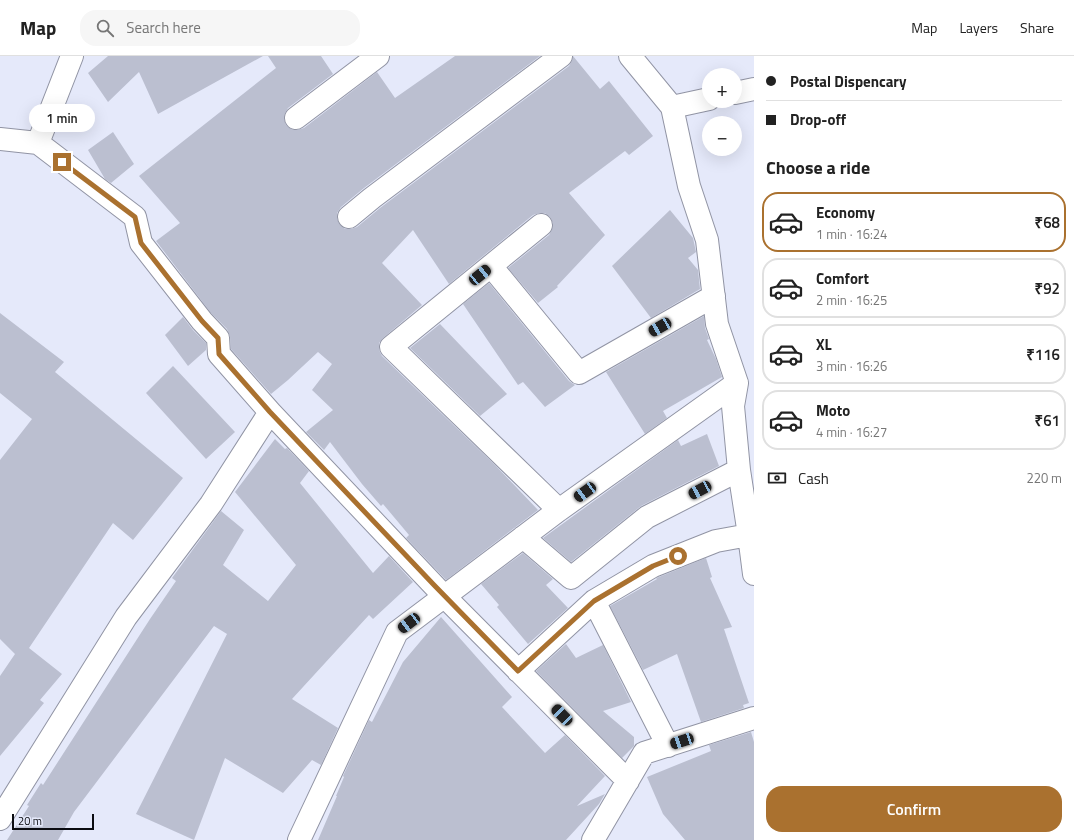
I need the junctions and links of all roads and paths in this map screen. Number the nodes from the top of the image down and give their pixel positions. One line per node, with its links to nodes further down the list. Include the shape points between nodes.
1 (72, 56): 11 (street)
2 (378, 56): 9 (street)
3 (561, 56): 12 (street)
4 (630, 56): 8 (street)
5 (754, 89): 6 (street)
6 (742, 92)
7 (702, 100): 8 (street)
8 (672, 106): 15 (street, via 689,186 707,240)
9 (296, 118)
10 (0, 139): 11 (street)
11 (38, 143): 17 (street, via 135,217 141,243 218,338 219,354)
12 (349, 218)
13 (541, 225): 14 (street)
14 (491, 266): 15 (street, via 578,373); 19 (street, via 390,347)
15 (714, 296): 16 (street, via 717,324)
16 (736, 383): 18 (street, via 733,406); 19 (street)
17 (270, 412): 23 (street); 29 (street, via 210,504 126,617)
18 (739, 470): 20 (street); 21 (street, via 647,517 571,578)
19 (559, 510): 21 (street)
20 (749, 535): 22 (street); 24 (street, via 716,541 653,566)
21 (523, 537): 23 (street)
22 (754, 574)
23 (444, 596): 25 (street); 30 (street, via 397,632)
24 (594, 601): 25 (street); 27 (street)
25 (518, 671): 28 (street)
26 (754, 718): 27 (street)
27 (668, 746): 28 (street, via 644,753)
28 (628, 781): 31 (street)
29 (0, 819)
30 (299, 840)
31 (593, 840)

